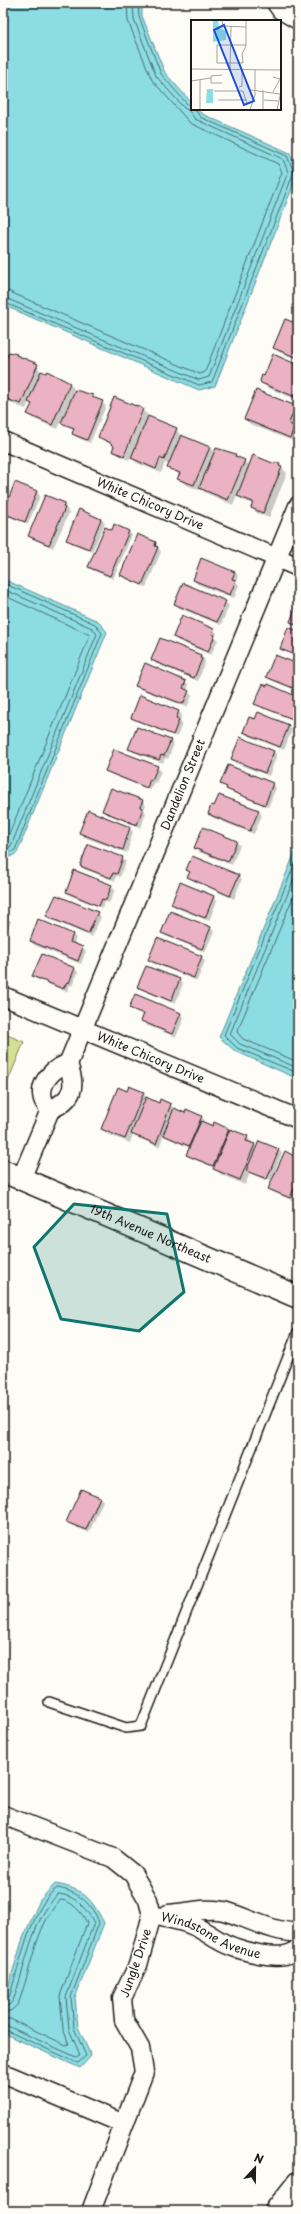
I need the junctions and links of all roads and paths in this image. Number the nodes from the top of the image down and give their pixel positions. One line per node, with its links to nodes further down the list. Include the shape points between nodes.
1 (276, 3): 2 (street, via 281,10)
2 (298, 20)
3 (3, 441): 5 (street, White Chicory Drive)
4 (298, 506): 5 (street, Dandelion Street)
5 (277, 558): 6 (street, White Chicory Drive); 8 (street, Dandelion Street)
6 (298, 566)
7 (3, 996): 8 (street, White Chicory Drive)
8 (83, 1030): 9 (street, Dandelion Street); 11 (street, White Chicory Drive)
9 (68, 1064): 10 (street, via 73,1076 73,1087 62,1105); 10 (street, via 60,1066 43,1086 43,1099)
10 (50, 1110): 12 (street)
11 (298, 1119)
12 (12, 1175): 13 (street, 19th Avenue Northeast)
13 (298, 1297)
14 (298, 1332): 15 (lane, via 141,1726 126,1728)
15 (49, 1702)
16 (3, 1815): 17 (street, Jungle Drive, via 119,1862 133,1874 144,1891)
17 (152, 1915): 18 (street, Windstone Avenue, via 210,1909 273,1928); 19 (street, Windstone Avenue, via 192,1925 221,1942 255,1953 286,1956 295,1953); 21 (street, Jungle Drive, via 138,1965 122,1998 124,2020 140,2048 144,2072)
18 (298, 1932)
19 (298, 1948)
20 (3, 2072): 21 (street)
21 (124, 2124): 23 (street, Jungle Drive)
22 (298, 2183): 24 (street)
23 (91, 2211)
24 (276, 2211)

